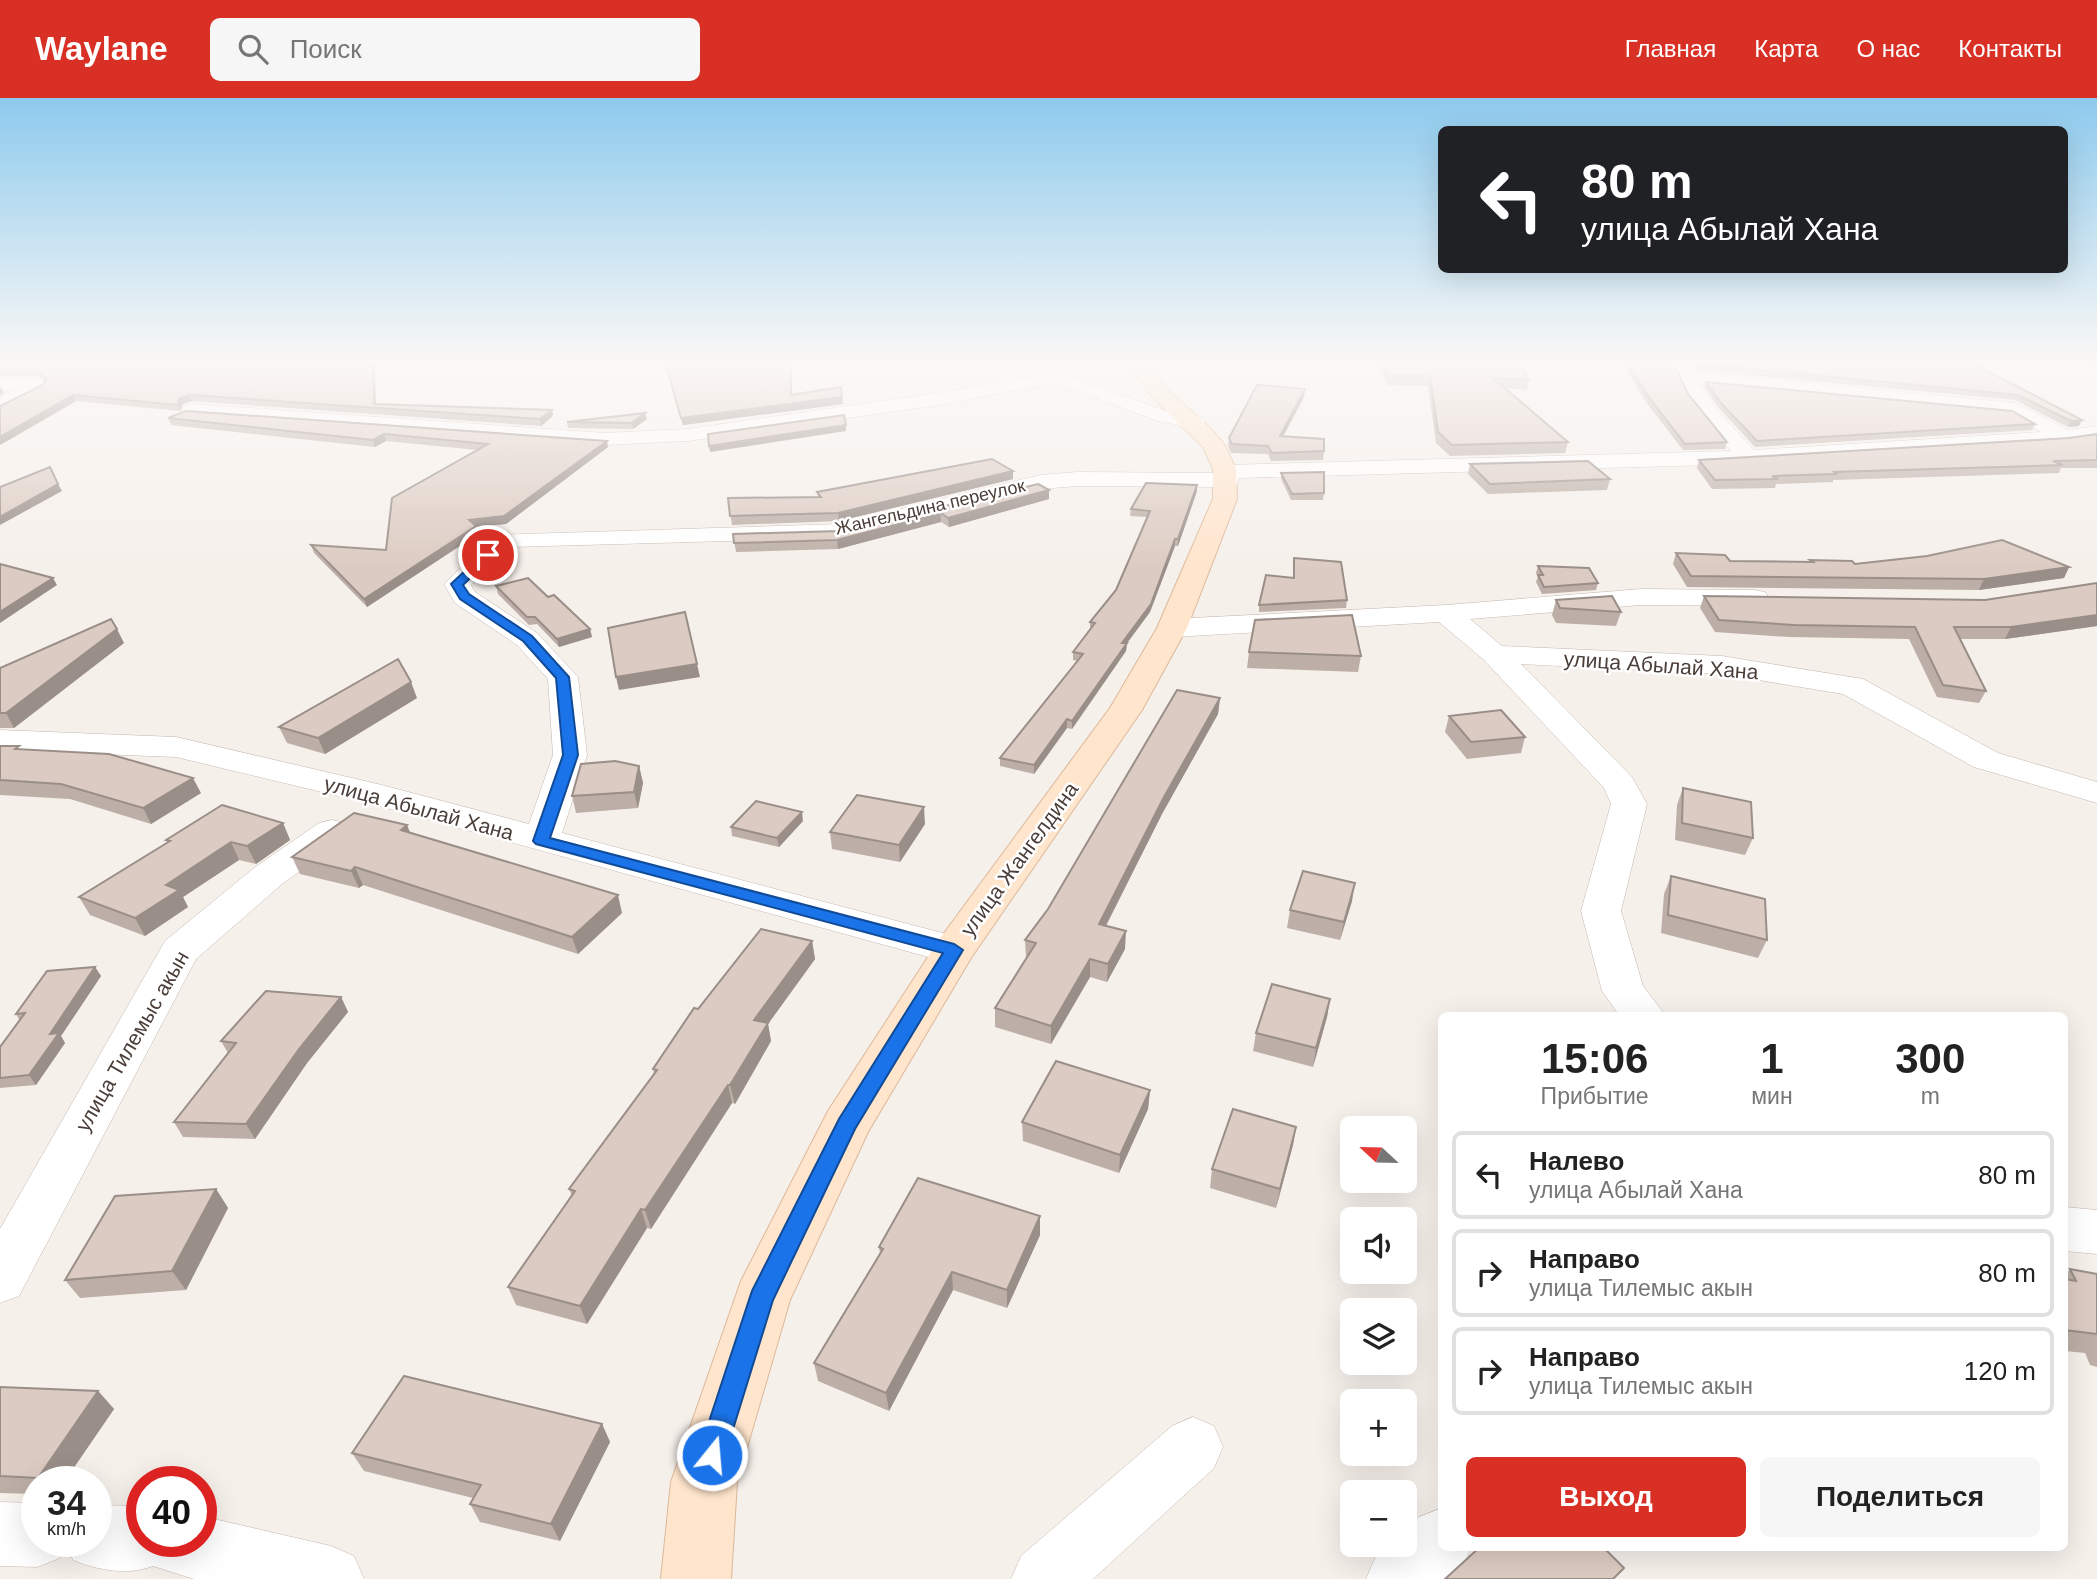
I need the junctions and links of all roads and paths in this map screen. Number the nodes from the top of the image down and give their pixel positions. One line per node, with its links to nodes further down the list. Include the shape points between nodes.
1 (493, 431): 2 (street, via 605,439)
2 (714, 431)
3 (1203, 431): 9 (street)
4 (1725, 431): 8 (street)
5 (2054, 431): 7 (street)
6 (2097, 432): 7 (street, Жангельдина переулок)
7 (2065, 437): 8 (street, Жангельдина переулок)
8 (1748, 457): 9 (street, Жангельдина переулок)
9 (1228, 476): 12 (street, улица Жангелдина, via 1225,499); 17 (street, Жангельдина переулок, via 1041,482 839,531 504,540 457,584 465,597 527,639 563,677 570,755)
10 (1777, 598): 11 (street, via 1641,597)
11 (1446, 613): 12 (street); 13 (street)
12 (1172, 628): 18 (street, улица Жангелдина, via 1125,710)
13 (1494, 654): 15 (street, улица Абылай Хана, via 1722,665 1852,686 1986,760); 19 (street, via 1620,784 1629,804 1601,912 1623,991)
14 (0, 740): 16 (street, улица Абылай Хана, via 176,747)
15 (2097, 793)
16 (382, 796): 17 (street, улица Абылай Хана); 22 (street, улица Тилемыс акын, via 268,876 180,951)
17 (541, 841): 18 (street, улица Абылай Хана)
18 (954, 950): 29 (street, улица Жангелдина, via 846,1125 761,1299 704,1482)
19 (1640, 1012)
20 (2068, 1229): 21 (street)
21 (2097, 1232)
22 (0, 1279)
23 (1193, 1447): 30 (street)
24 (0, 1534): 25 (street)
25 (21, 1535)
26 (1438, 1544): 31 (street)
27 (217, 1552): 28 (street)
28 (331, 1579)
29 (696, 1579)
30 (1044, 1579)
31 (1399, 1579)

